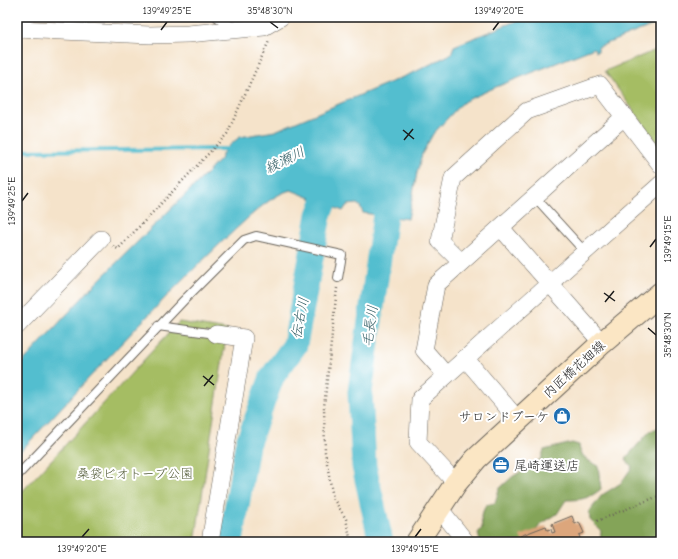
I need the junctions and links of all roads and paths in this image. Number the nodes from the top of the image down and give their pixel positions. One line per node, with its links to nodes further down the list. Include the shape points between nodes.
1 (217, 17): 4 (lane)
2 (280, 18): 4 (street, via 264,27); 10 (path, via 222,141 118,249)
3 (17, 29): 4 (street, via 150,35)
4 (237, 30)
5 (625, 116): 6 (street); 8 (street); 12 (street, via 600,85 527,111 453,178 440,241)
6 (661, 165)
7 (661, 184): 11 (street)
8 (534, 196): 9 (street); 11 (lane)
9 (501, 228): 12 (street); 14 (street)
10 (101, 239): 16 (street)
11 (586, 252): 14 (street)
12 (461, 262): 21 (street, via 436,285 424,350)
13 (338, 278): 17 (lane, via 342,255 256,236 244,240); 29 (path, via 324,407 325,452 333,498 346,519)
14 (550, 283): 19 (street); 20 (street)
15 (661, 293): 19 (main road, 内匠橋花畑線)
16 (17, 326)
17 (158, 326): 18 (lane); 23 (lane)
18 (216, 334): 28 (street, via 244,338)
19 (602, 343): 22 (main road, 内匠橋花畑線)
20 (465, 358): 21 (street); 22 (street)
21 (446, 375): 24 (street, via 420,399 418,442)
22 (518, 420): 24 (main road, 内匠橋花畑線)
23 (17, 476)
24 (456, 483): 26 (main road, 内匠橋花畑線)
25 (661, 495): 27 (path)
26 (439, 508): 30 (main road, 内匠橋花畑線); 31 (street)
27 (597, 521)
28 (210, 542)
29 (351, 542)
30 (417, 542)
31 (466, 542)

